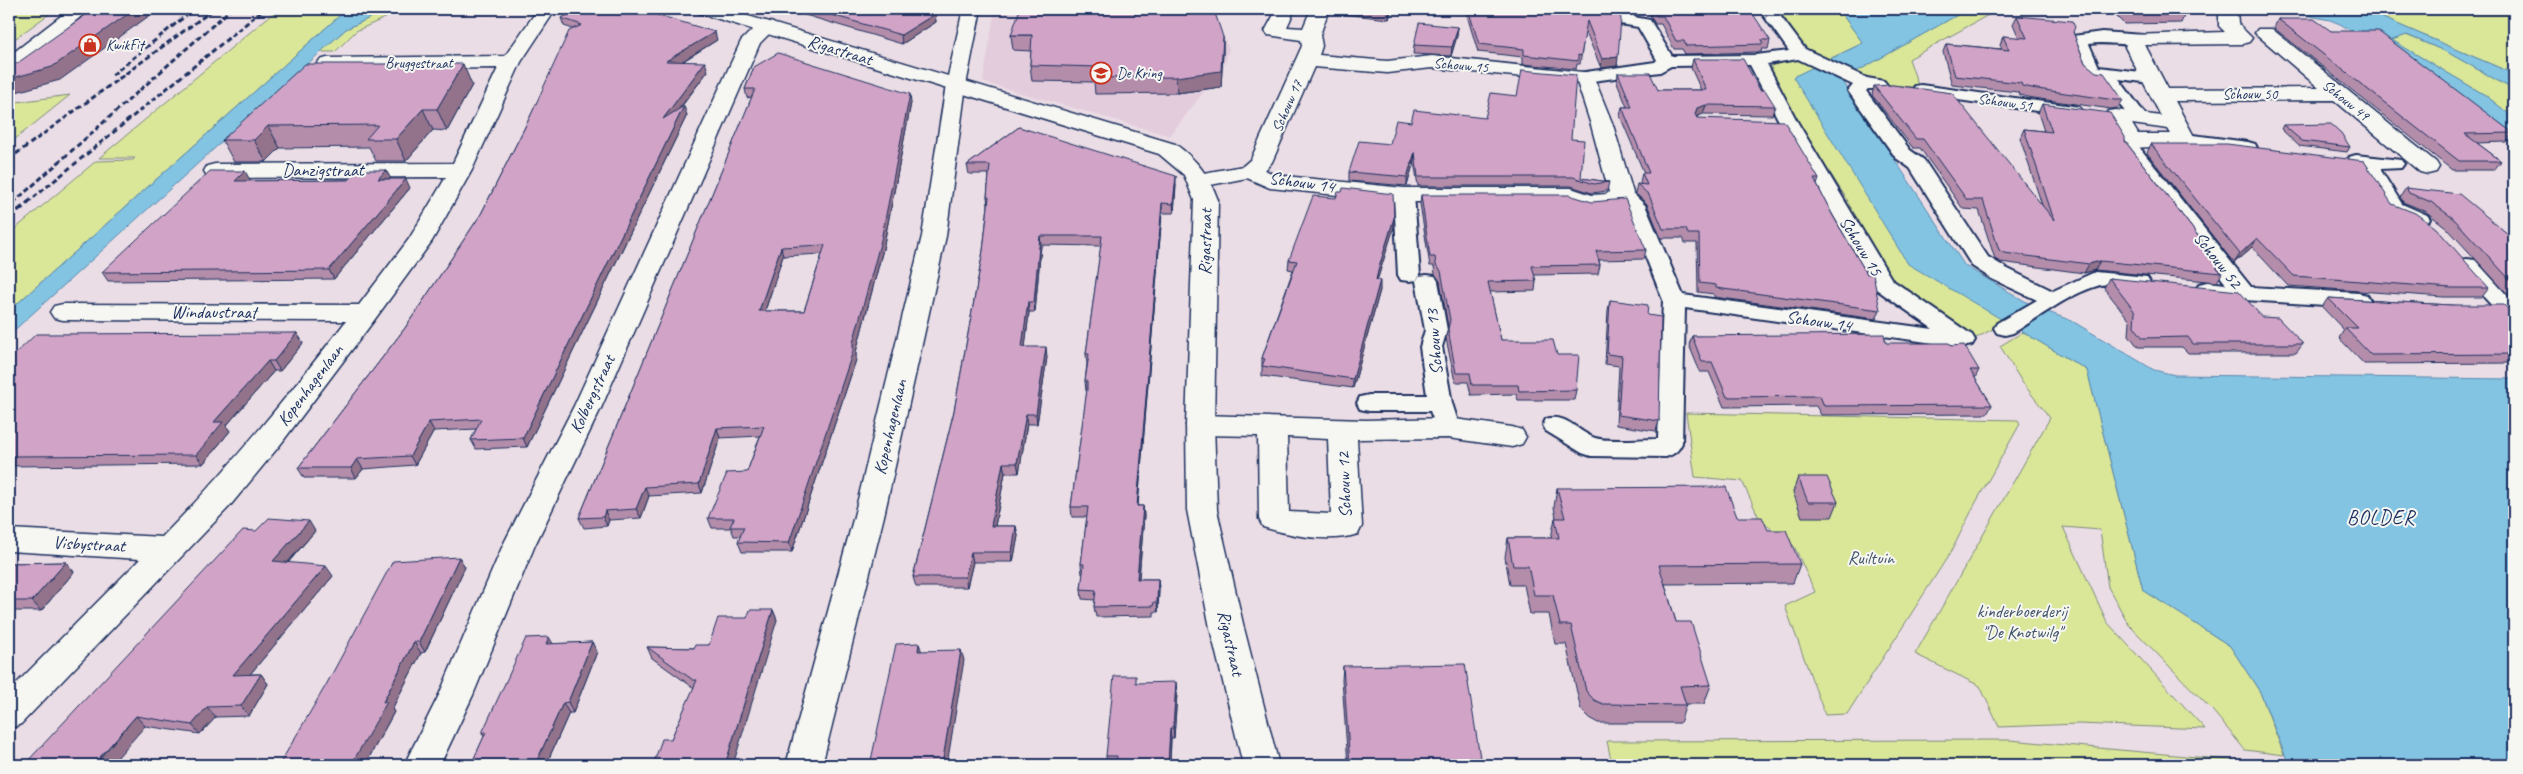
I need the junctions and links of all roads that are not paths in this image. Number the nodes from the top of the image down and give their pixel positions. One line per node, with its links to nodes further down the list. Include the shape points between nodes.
1 (64, 9): 15 (street)
2 (81, 9): 22 (street)
3 (547, 9): 20 (street, Kopenhagenlaan)
4 (706, 9): 11 (street, Rigastraat)
5 (1286, 9): 13 (street, via 1275,31)
6 (1320, 9): 13 (street, Schouw 17)
7 (1626, 9): 19 (street, via 1626,21 1644,23)
8 (1767, 9): 16 (street)
9 (2228, 9): 14 (street, via 2229,26 2242,38)
10 (965, 10): 26 (street, Kopenhagenlaan)
11 (766, 27): 26 (street, Rigastraat); 66 (street, Kolbergstraat, via 751,41 588,406 519,545 456,695)
12 (2265, 33): 28 (street, Schouw 49)
13 (1310, 35): 17 (street, Schouw 17, via 1312,46)
14 (2138, 39): 23 (street, via 2102,37 2079,40 2092,71); 27 (street, via 2135,47)
15 (9, 52)
16 (1805, 56): 18 (street, Schouw 15); 25 (street, Schouw 51)
17 (1307, 60): 24 (street, Schouw 15, via 1387,67 1432,62); 40 (street, Schouw 17, via 1261,162)
18 (1756, 60): 19 (street, Schouw 15); 55 (street, Schouw 15, via 1780,123 1884,284)
19 (1666, 61): 24 (street, Schouw 15, via 1660,67)
20 (511, 62): 21 (street, Bruggestraat); 38 (street, Kopenhagenlaan)
21 (326, 64)
22 (9, 66)
23 (2106, 74): 27 (street, Schouw 50); 30 (street)
24 (1585, 77): 42 (street)
25 (1859, 81): 29 (street, Schouw 51); 48 (street, via 1857,91 1903,154 1917,164 1980,261)
26 (956, 84): 41 (street, Rigastraat, via 1166,149 1191,166); 67 (street, Kopenhagenlaan, via 934,236 869,516)
27 (2156, 86): 28 (street, Schouw 50); 31 (street)
28 (2339, 94): 37 (street, Schouw 49)
29 (2102, 114): 30 (street, Schouw 51); 32 (street, Schouw 52)
30 (2138, 117): 31 (street, Schouw 51)
31 (2181, 132): 32 (street); 33 (street)
32 (2131, 141): 46 (street, Schouw 52, via 2131,149)
33 (2264, 150)
34 (2334, 159): 35 (street)
35 (2367, 163): 36 (street); 51 (street, via 2395,208 2417,217 2445,240)
36 (2394, 164)
37 (2428, 167)
38 (461, 170): 39 (street, Danzigstraat); 53 (street, Kopenhagenlaan, via 420,241)
39 (216, 171)
40 (1250, 171): 41 (street, Schouw 14); 43 (street, Schouw 14, via 1270,181)
41 (1200, 180): 58 (street, Rigastraat, via 1206,200)
42 (1619, 184): 43 (street, Schouw 14, via 1614,201 1590,202 1571,195); 47 (street, via 1635,205)
43 (1404, 196): 57 (street, Schouw 13, via 1418,278 1436,330 1431,347)
44 (2160, 284): 48 (street, via 2095,278)
45 (2188, 287): 46 (street, Schouw 52)
46 (2244, 293): 49 (street)
47 (1674, 300): 55 (street, Schouw 14); 59 (street, via 1670,443 1666,448 1591,447)
48 (2049, 302): 54 (street)
49 (2378, 302)
50 (2474, 306): 51 (street)
51 (2508, 311)
52 (63, 312): 53 (street, Windaustraat)
53 (366, 313): 64 (street, Kopenhagenlaan, via 270,438 207,512)
54 (2005, 328)
55 (1964, 340)
56 (1369, 403): 57 (street)
57 (1444, 415): 61 (street, Schouw 12); 62 (street, Schouw 12)
58 (1200, 425): 60 (street, Schouw 12); 68 (street, Rigastraat, via 1202,510)
59 (1555, 425)
60 (1272, 428): 61 (street, Schouw 12); 61 (street, Schouw 12, via 1274,519 1293,524 1347,526)
61 (1342, 430)
62 (1512, 436)
63 (9, 540): 64 (street, Visbystraat)
64 (169, 549): 65 (street, Kopenhagenlaan)
65 (9, 714)
66 (422, 765)
67 (804, 765)
68 (1261, 765)

